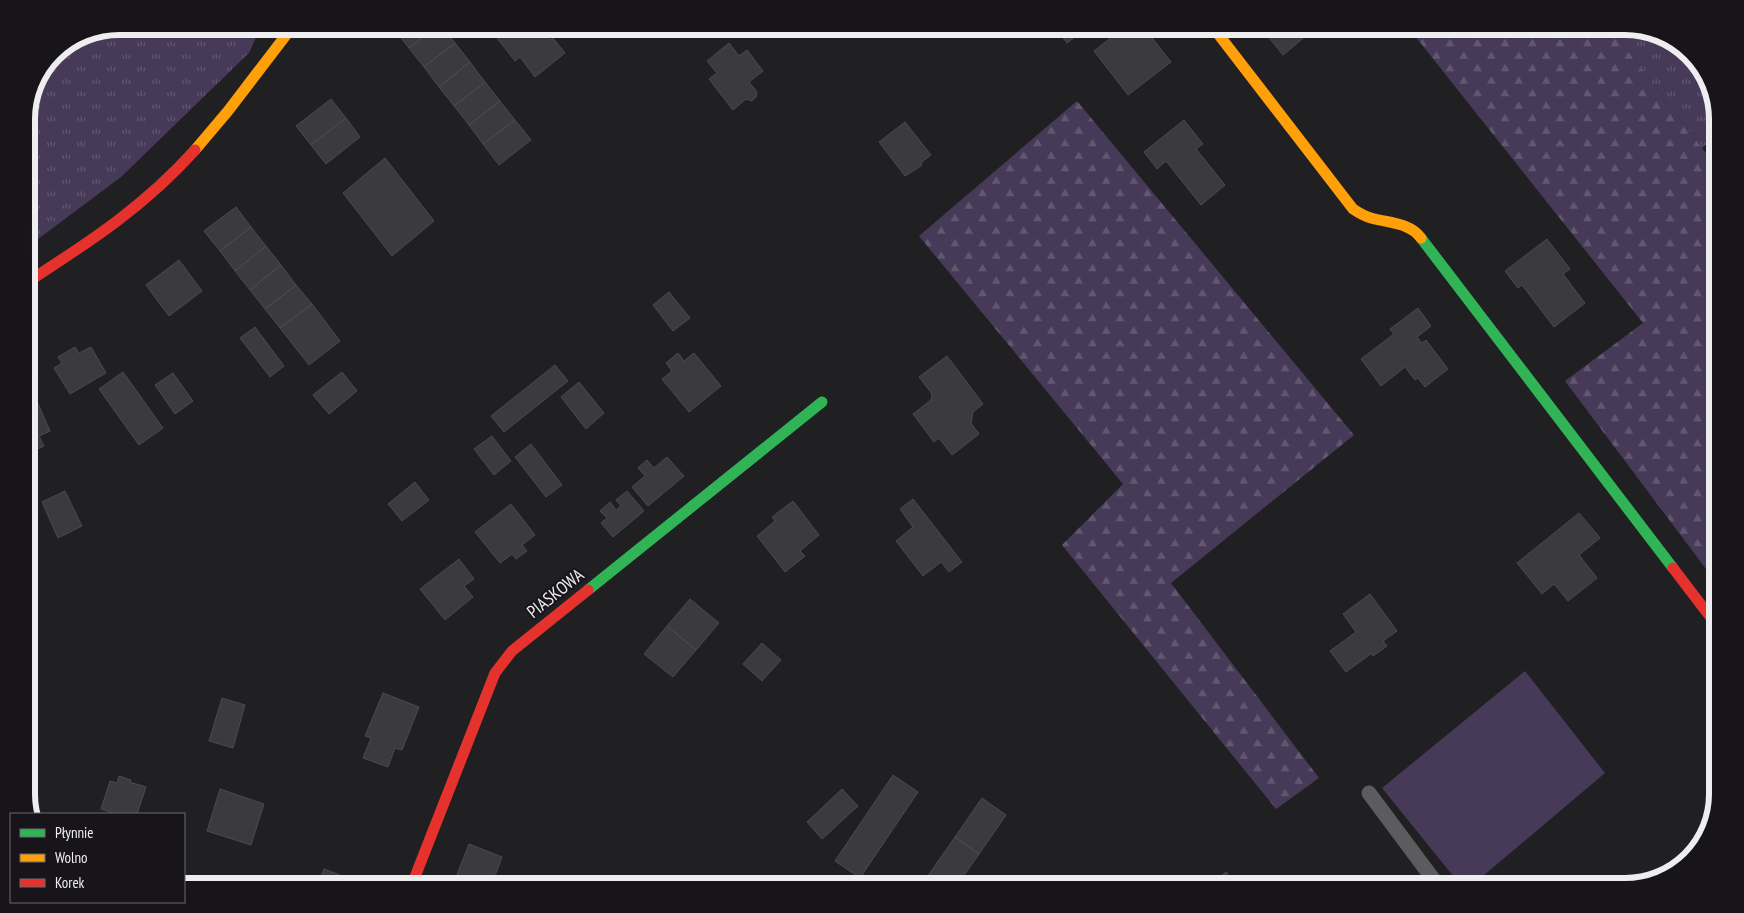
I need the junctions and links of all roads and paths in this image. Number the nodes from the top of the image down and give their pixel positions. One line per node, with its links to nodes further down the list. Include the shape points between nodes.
1 (286, 35): 3 (street, via 205,141 155,192)
2 (1219, 35): 5 (street, via 1353,210 1370,219 1408,226 1418,234)
3 (35, 277)
4 (822, 402): 7 (street, PIASKOWA, via 512,651 495,674)
5 (1709, 615)
6 (1369, 793): 8 (lane)
7 (416, 878)
8 (1432, 878)

